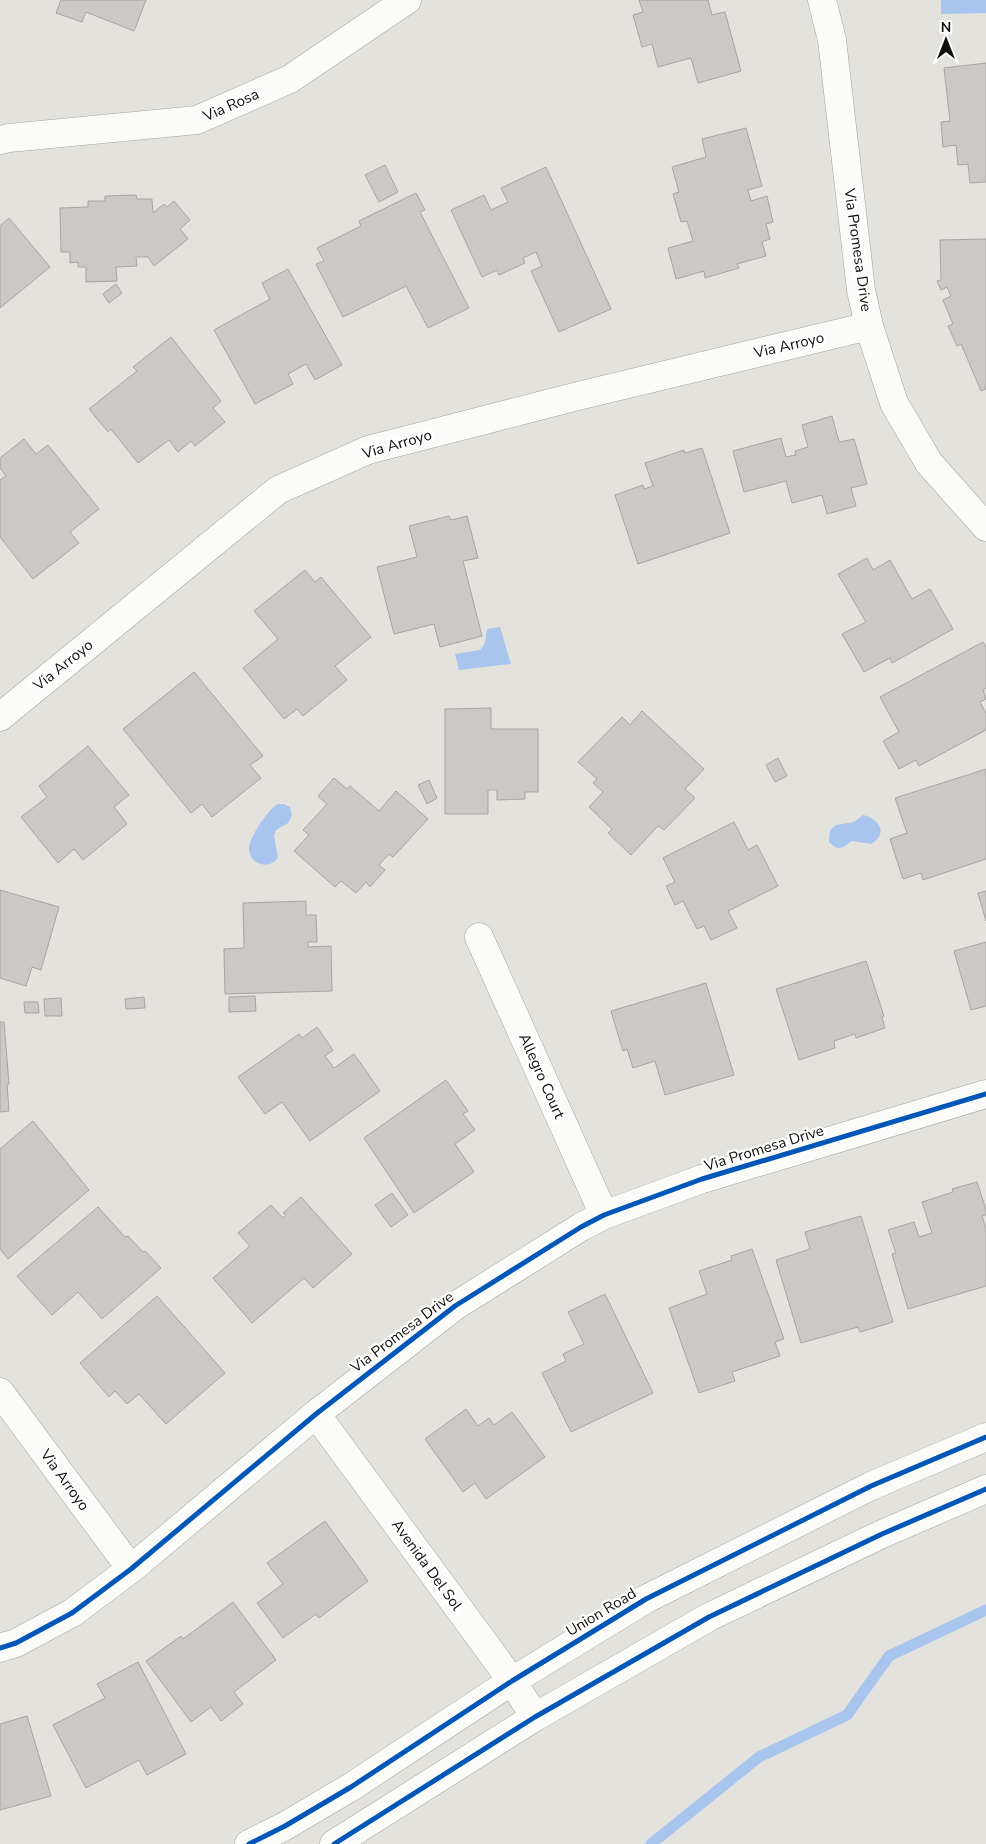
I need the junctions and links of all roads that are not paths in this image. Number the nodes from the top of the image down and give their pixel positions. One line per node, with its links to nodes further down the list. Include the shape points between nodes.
1 (407, 0): 3 (street, Via Rosa, via 290,80 197,120)
2 (822, 0): 4 (street, Via Promesa Drive, via 832,40 861,290)
3 (3, 131)
4 (869, 326): 5 (street, Via Promesa Drive, via 894,403 929,463); 6 (street, Via Arroyo, via 368,450 278,490)
5 (986, 527)
6 (0, 717)
7 (479, 937): 9 (street, Allegro Court)
8 (986, 1094): 9 (street, Via Promesa Drive, via 702,1179)
9 (604, 1215): 11 (street, Via Promesa Drive, via 455,1306)
10 (0, 1392): 14 (street, Via Arroyo)
11 (316, 1414): 14 (street, Via Promesa Drive); 16 (street, Avenida Del Sol)
12 (986, 1437): 16 (street, Union Road, via 871,1486 646,1599)
13 (986, 1489): 17 (street, via 882,1534 709,1617)
14 (131, 1569): 15 (street, Via Promesa Drive, via 72,1613)
15 (0, 1648)
16 (512, 1681): 17 (street, Avenida Del Sol); 18 (street, Union Road, via 351,1787)
17 (535, 1717): 19 (street)
18 (249, 1844)
19 (334, 1844)

